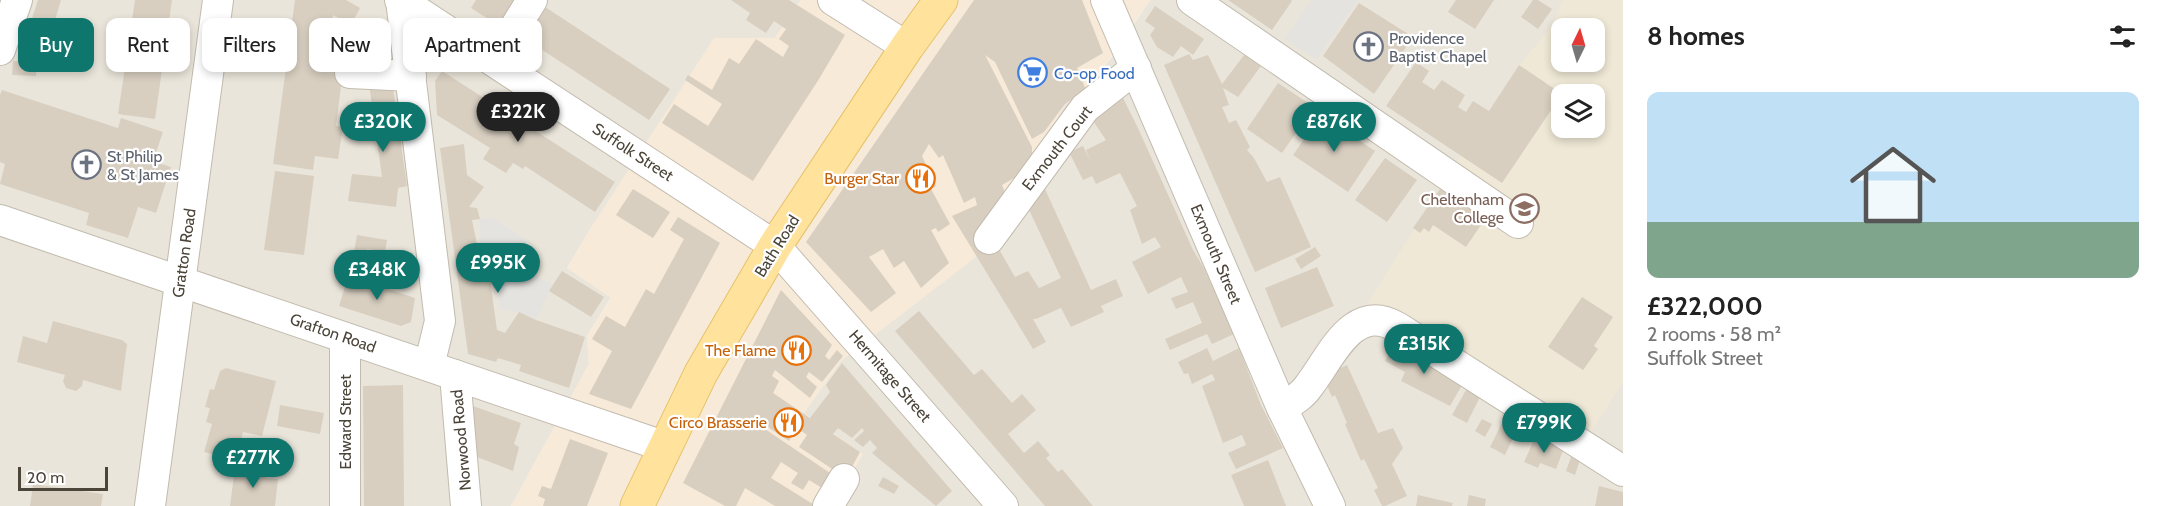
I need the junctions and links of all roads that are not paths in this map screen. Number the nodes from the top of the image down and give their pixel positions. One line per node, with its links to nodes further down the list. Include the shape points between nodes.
1 (17, 0): 12 (street)
2 (218, 0): 21 (street, Gratton Road)
3 (401, 0): 9 (street, Suffolk Street); 16 (street, Norwood Road)
4 (532, 0): 10 (street)
5 (833, 0): 11 (street)
6 (941, 0): 11 (main road, Bath Road)
7 (1106, 0): 13 (street, Exmouth Street)
8 (1192, 0): 18 (street)
9 (428, 18)
10 (521, 18)
11 (907, 47): 20 (main road, Bath Road)
12 (0, 50)
13 (1136, 68): 19 (street, Exmouth Court, via 1085,108); 24 (street, Exmouth Street)
14 (511, 72): 20 (street, Suffolk Street)
15 (350, 73): 16 (street)
16 (411, 76): 23 (street, Norwood Road, via 440,321)
17 (0, 220): 21 (street, Grafton Road)
18 (1518, 224)
19 (989, 239)
20 (775, 246): 25 (main road, Bath Road, via 701,373); 33 (street, Hermitage Street)
21 (180, 281): 22 (street, Grafton Road); 29 (street, Gratton Road)
22 (345, 338): 23 (street, Grafton Road); 30 (street, Edward Street)
23 (442, 370): 25 (street, Grafton Road); 31 (street, Norwood Road)
24 (1282, 408): 26 (street, via 1306,390 1347,332 1362,322 1380,320 1397,327); 34 (street, Exmouth Street)
25 (666, 447): 28 (main road, Bath Road)
26 (1623, 471)
27 (844, 479): 32 (street)
28 (647, 502)
29 (150, 506)
30 (345, 506)
31 (466, 506)
32 (828, 506)
33 (1003, 506)
34 (1330, 506)

